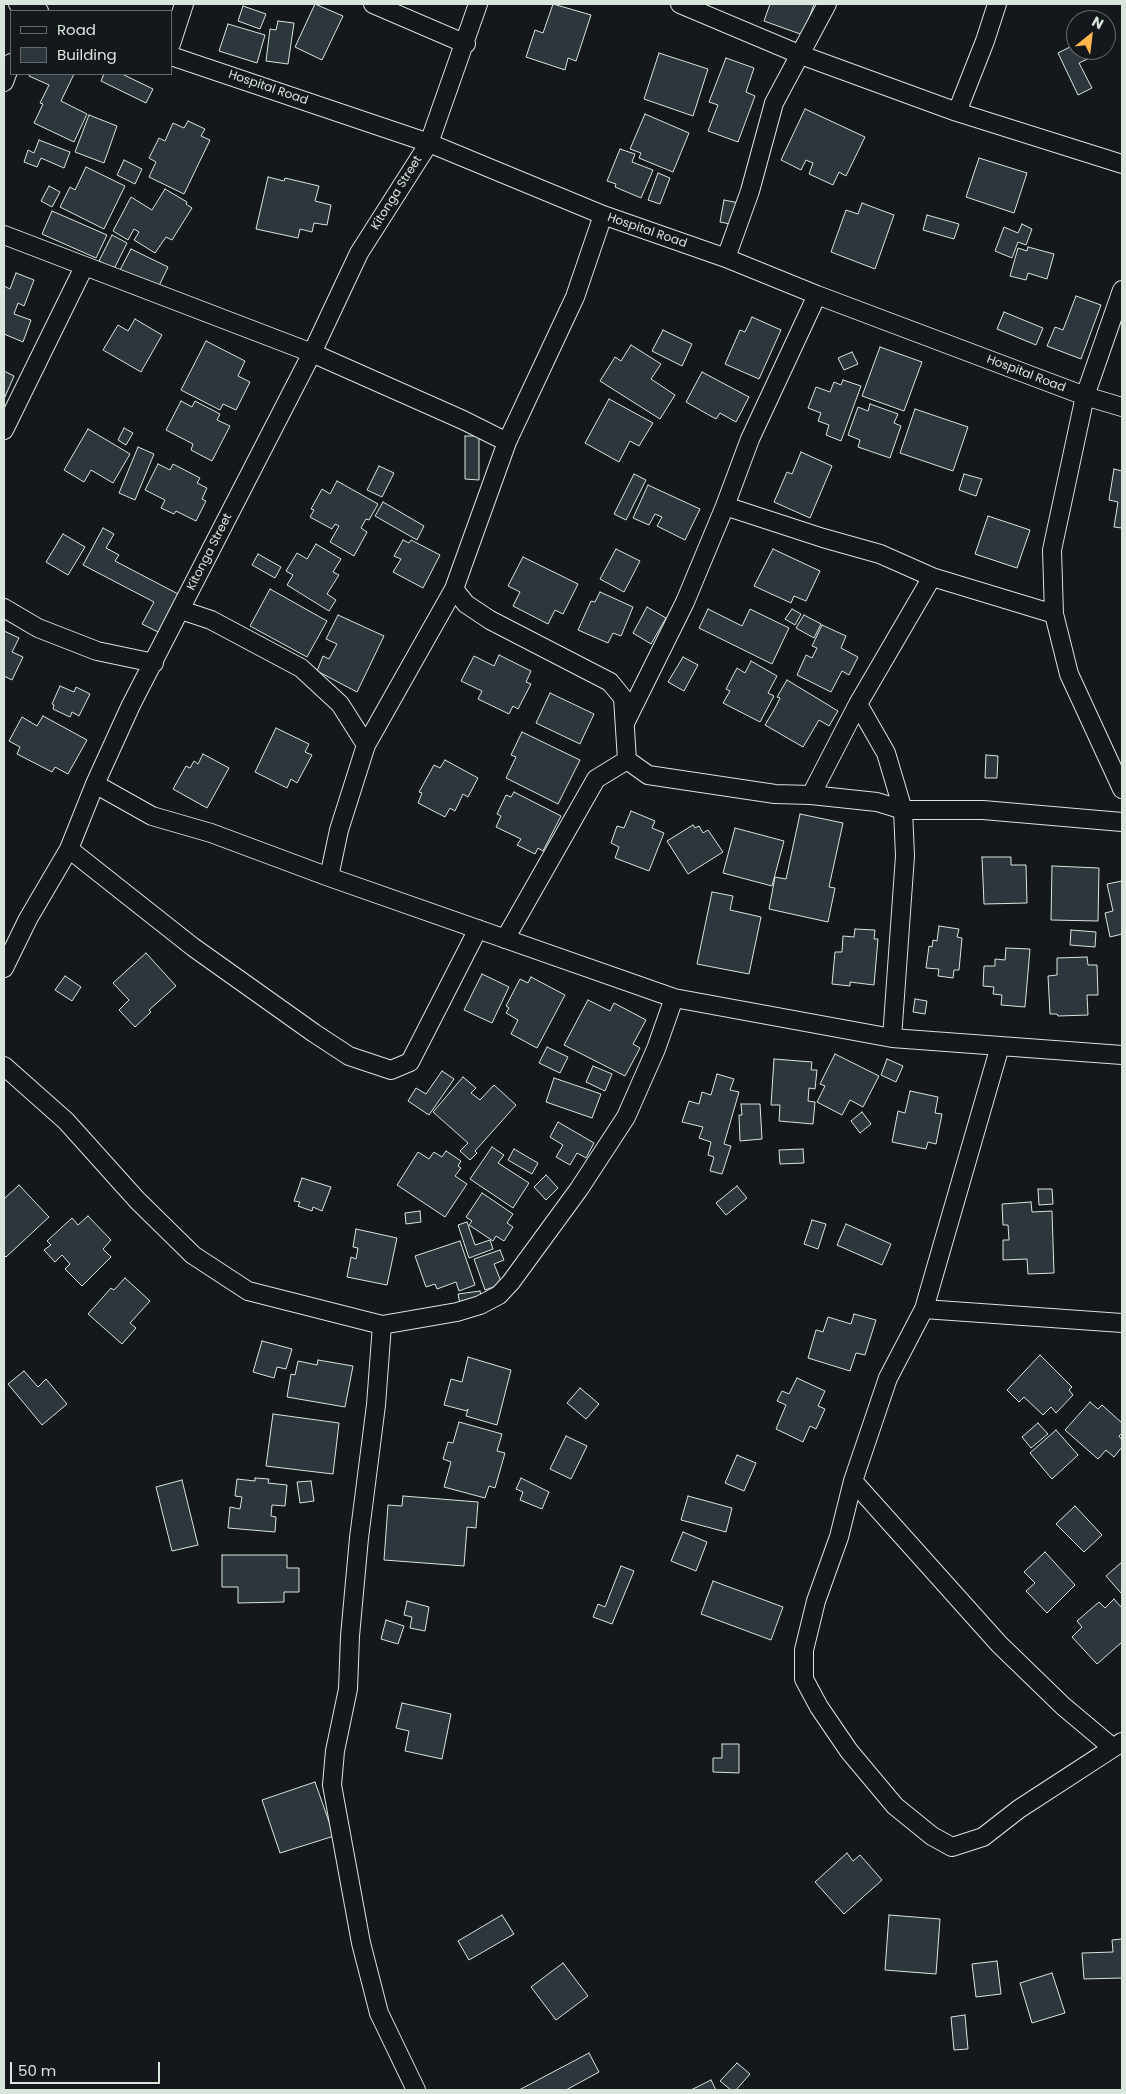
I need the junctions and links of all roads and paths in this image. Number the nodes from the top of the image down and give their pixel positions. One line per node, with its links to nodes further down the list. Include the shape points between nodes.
1 (184, 4): 7 (street)
2 (373, 4): 8 (street)
3 (478, 4): 8 (street, Kitonga Street)
4 (680, 4): 9 (street)
5 (827, 4): 9 (street)
6 (997, 4): 13 (street)
7 (172, 41)
8 (466, 44): 14 (street, Kitonga Street)
9 (801, 55): 13 (street); 18 (street, via 774,104 750,191)
10 (172, 56): 14 (street, Hospital Road)
11 (10, 66): 12 (street)
12 (4, 82)
13 (957, 112): 15 (street)
14 (429, 143): 16 (street, Hospital Road); 22 (street, Kitonga Street, via 359,254)
15 (1122, 164)
16 (603, 215): 18 (street, Hospital Road); 26 (street, via 575,297)
17 (4, 235): 19 (street)
18 (726, 258): 21 (street, Hospital Road)
19 (84, 267): 22 (street); 25 (street)
20 (1122, 290): 23 (street)
21 (817, 295): 23 (street, Hospital Road); 27 (street, via 750,439)
22 (312, 353): 26 (street); 31 (street, Kitonga Street)
23 (1085, 396): 24 (street, Hospital Road); 32 (street, via 1052,550)
24 (1122, 406)
25 (4, 430)
26 (507, 442): 29 (street)
27 (725, 506): 28 (street, via 880,554); 35 (street, via 685,602)
28 (932, 577): 32 (street); 34 (street)
29 (454, 589): 35 (street, via 466,604 490,620 610,682 623,698); 36 (street)
30 (4, 608): 33 (street, via 38,628 97,651)
31 (181, 610): 33 (street, Kitonga Street); 36 (street, via 211,620 301,668 340,704)
32 (1054, 614): 39 (street, via 1069,674)
33 (154, 663): 38 (street, Kitonga Street)
34 (858, 704): 40 (street); 41 (street, via 886,753)
35 (625, 723): 37 (street)
36 (366, 745): 44 (street, via 339,830)
37 (627, 760): 40 (street, via 648,774 775,794); 46 (street, via 596,780)
38 (95, 784): 43 (street, Kitonga Street); 44 (street, via 152,816 212,833)
39 (1122, 789)
40 (811, 795): 41 (street, via 877,802)
41 (903, 810): 42 (street, via 983,810); 49 (street, via 905,856)
42 (1122, 822)
43 (69, 849): 45 (street, via 193,947 314,1034 349,1056 391,1070 410,1062); 47 (street, Kitonga Street)
44 (329, 877): 45 (street)
45 (478, 929): 46 (street)
46 (505, 939): 48 (street)
47 (4, 968)
48 (674, 998): 49 (street); 55 (street, via 626,1117 579,1189 511,1282 499,1295 480,1305)
49 (892, 1038): 50 (street)
50 (1000, 1046): 51 (street); 53 (street)
51 (1122, 1056)
52 (4, 1066): 55 (street, via 66,1121 137,1200 193,1255 248,1292)
53 (924, 1309): 54 (street); 56 (street, via 888,1378)
54 (1122, 1324)
55 (382, 1325): 58 (street, via 376,1404 359,1538 348,1689 335,1751 332,1785 361,1943 379,2013)
56 (853, 1480): 57 (street, via 999,1644 1063,1706); 57 (street, via 839,1537 816,1601 804,1650 804,1679 849,1751 895,1806 932,1836 952,1847 983,1837 1018,1809)
57 (1118, 1745)
58 (416, 2090)

